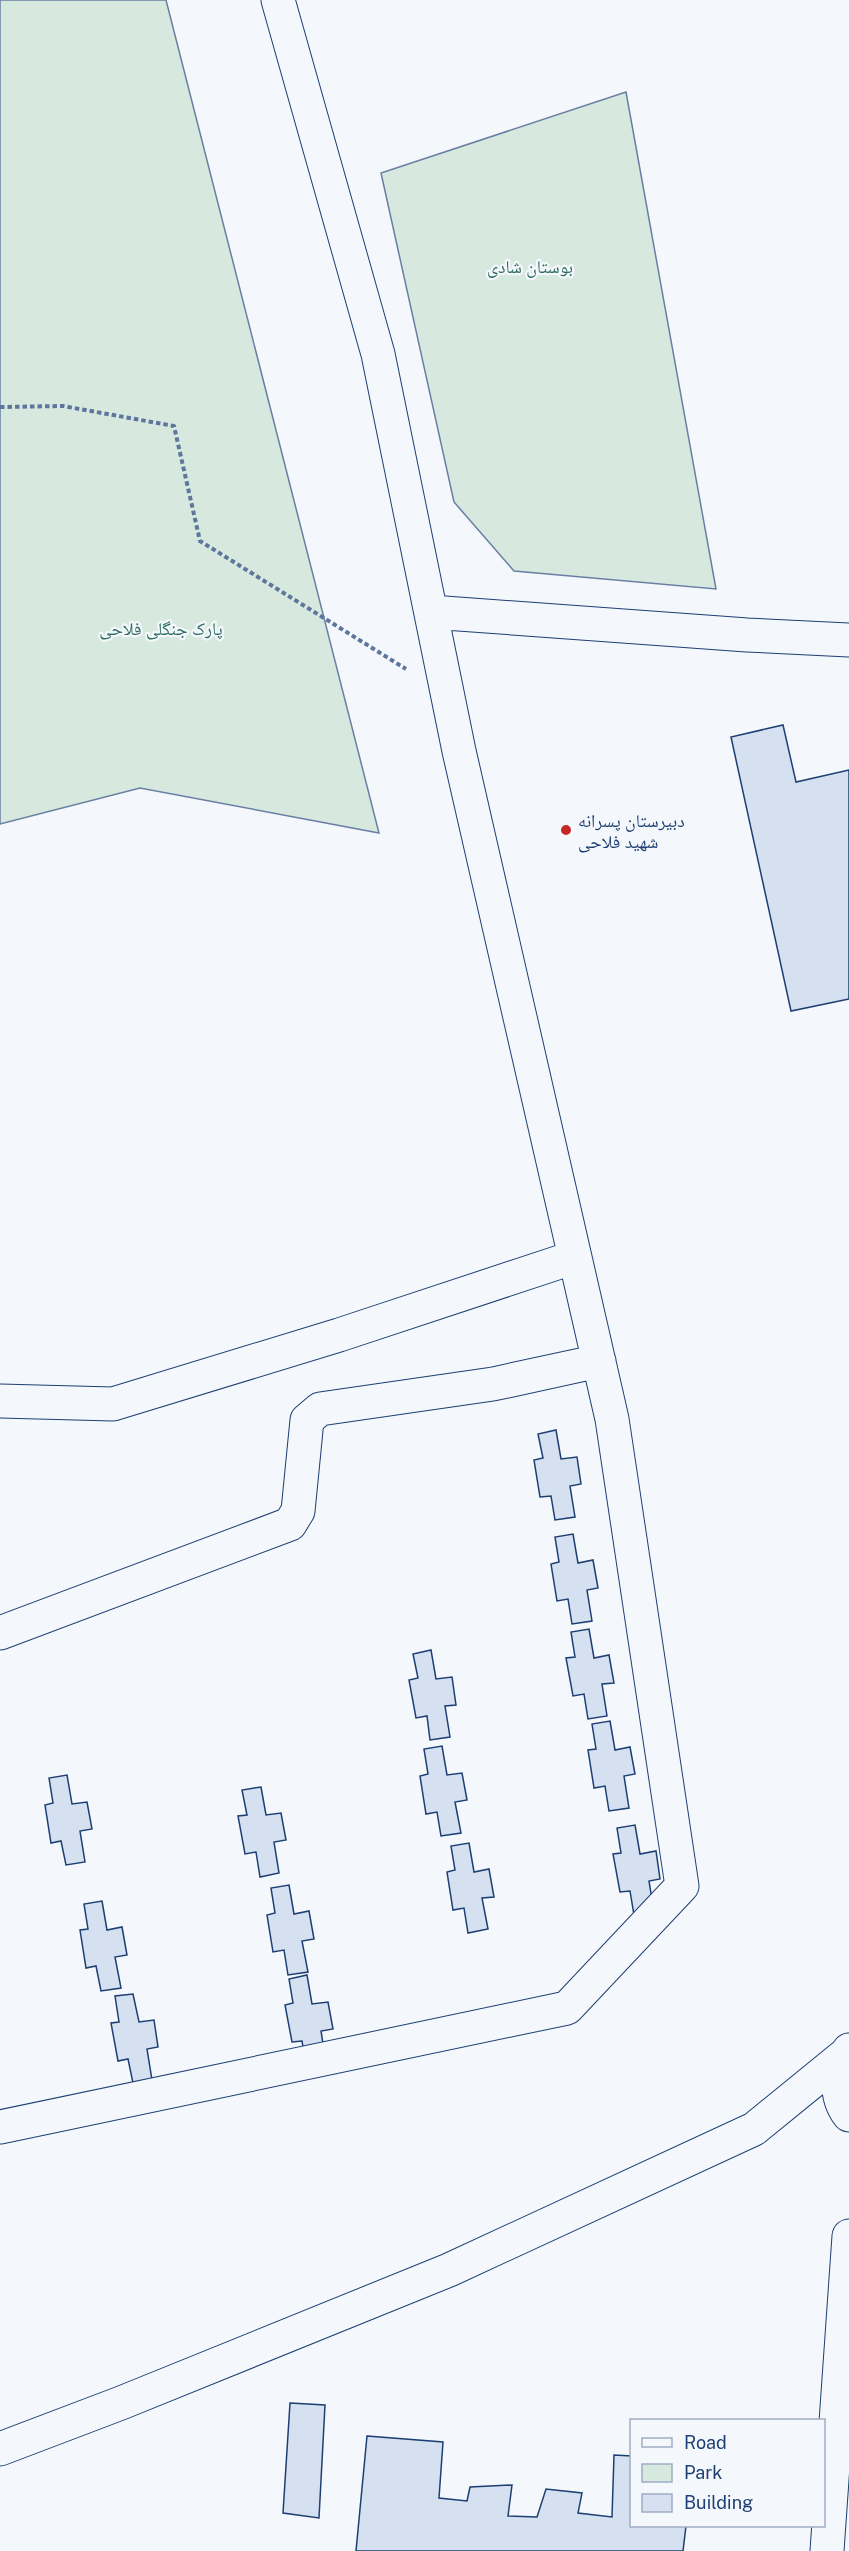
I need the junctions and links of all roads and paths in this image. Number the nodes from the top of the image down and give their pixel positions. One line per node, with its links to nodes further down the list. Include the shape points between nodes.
1 (278, 0): 3 (street, via 378,354)
2 (0, 407): 5 (path, via 63,406 174,426 200,541)
3 (430, 612): 4 (street); 5 (street)
4 (849, 640)
5 (448, 695): 6 (street)
6 (575, 1257): 7 (street); 8 (street, via 113,1404)
7 (599, 1361): 9 (street, via 493,1384 320,1409 307,1420 298,1511 290,1524); 12 (street, via 612,1419 682,1886 567,2007)
8 (0, 1401)
9 (0, 1634)
10 (847, 2052): 11 (street, via 839,2072 839,2091); 14 (street, via 754,2129 449,2270)
11 (849, 2115)
12 (0, 2127)
13 (849, 2236): 15 (street)
14 (0, 2449)
15 (827, 2551)

